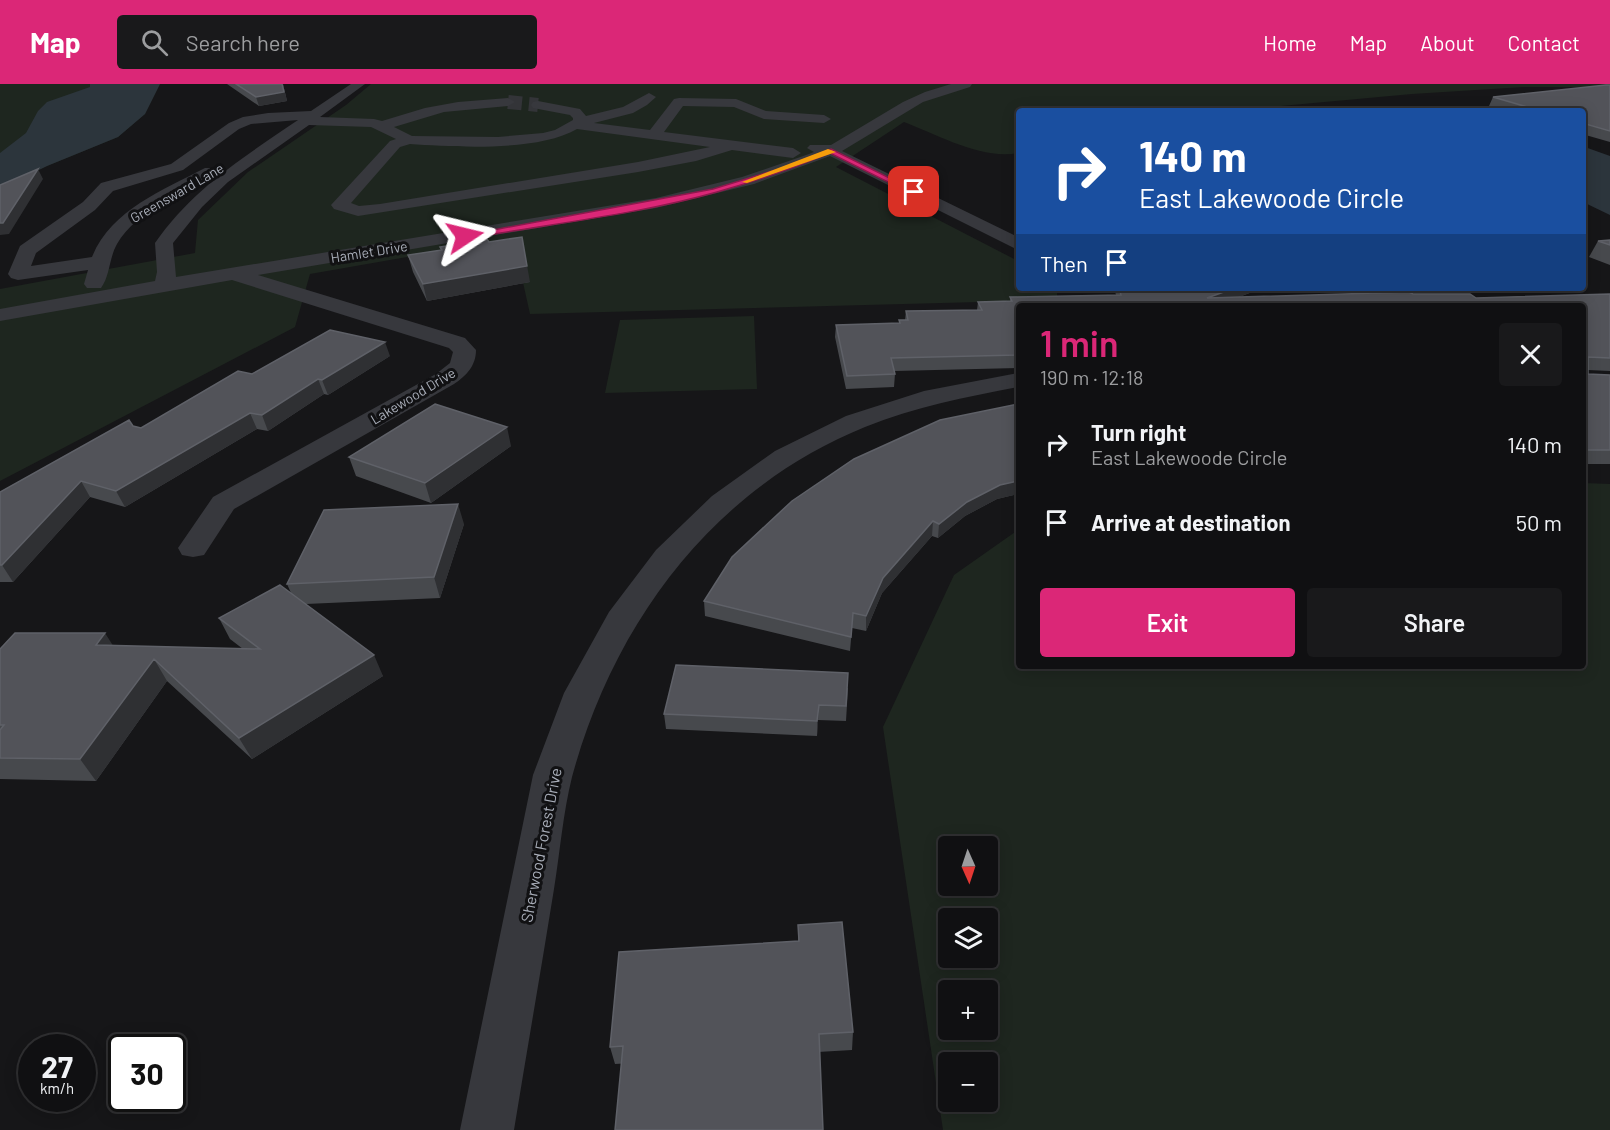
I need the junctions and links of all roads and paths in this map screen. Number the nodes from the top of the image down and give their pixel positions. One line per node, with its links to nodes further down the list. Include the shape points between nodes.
1 (358, 84): 11 (street, Greensward Lane)
2 (699, 84): 8 (street, via 697,94)
3 (926, 84): 10 (street)
4 (966, 84): 19 (street, Hamlet Drive, via 920,98)
5 (452, 93): 13 (street, via 387,118)
6 (649, 98): 12 (street, via 620,113)
7 (508, 102): 13 (street, via 460,104)
8 (703, 102): 14 (street, via 679,102); 18 (street, Hamlet Drive, via 736,103 764,115 836,121)
9 (537, 105): 12 (street, via 574,112 580,117)
10 (875, 105)
11 (310, 118): 13 (street); 17 (street, Greensward Lane); 23 (street, via 248,120 177,167 106,187 89,206 27,250 18,274)
12 (578, 123): 14 (street, via 617,130); 15 (street)
13 (383, 126): 16 (street)
14 (658, 130): 20 (street)
15 (560, 133): 16 (street, via 498,141); 21 (street)
16 (409, 140): 21 (street, via 395,144 340,205 349,210 369,210)
17 (273, 143): 23 (street, Greensward Lane, via 200,177 125,222); 26 (street, Greensward Lane, via 222,179 180,221 164,243)
18 (800, 150): 19 (street); 20 (street); 24 (street, Hamlet Drive, via 691,183)
19 (831, 151): 22 (street); 25 (street, Hamlet Drive, via 761,177 656,203)
20 (729, 153): 21 (street)
21 (696, 156)
22 (1016, 243)
23 (100, 262): 27 (street, Greensward Lane)
24 (210, 265): 25 (street, Lakewood Drive); 26 (street, Hamlet Drive)
25 (233, 274): 26 (street, Hamlet Drive); 31 (street, Lakewood Drive, via 458,343 465,350 465,360 459,370 445,379 224,503)
26 (166, 279): 27 (street, Hamlet Drive)
27 (93, 291): 28 (street, Hamlet Drive); 29 (street, Hamlet Drive)
28 (0, 301)
29 (0, 315)
30 (1016, 380): 32 (street, Sherwood Forest Drive, via 915,401 860,419 807,443 726,496 648,579 607,643 572,718 552,778)
31 (193, 548)
32 (487, 1130)

